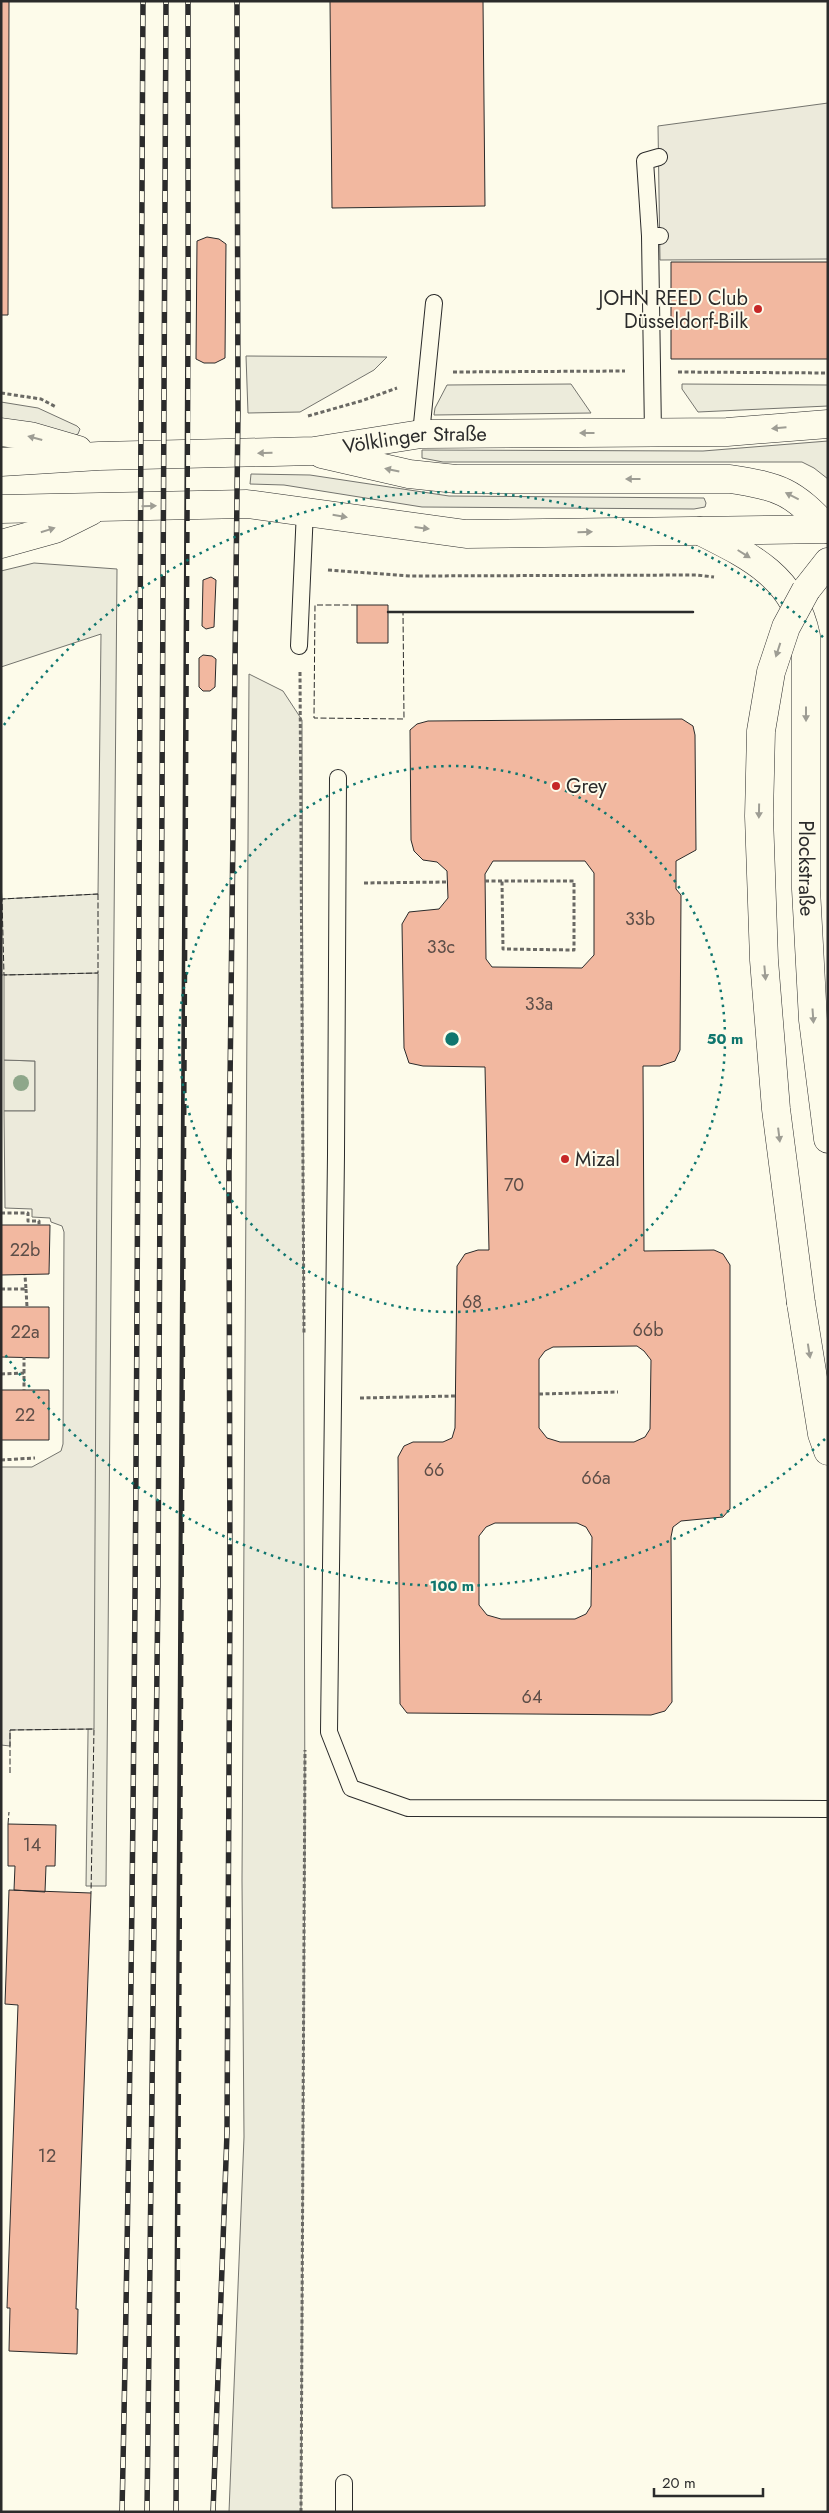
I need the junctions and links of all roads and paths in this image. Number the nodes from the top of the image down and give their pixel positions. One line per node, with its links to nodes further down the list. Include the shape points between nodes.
1 (659, 157): 3 (lane, via 645,161 655,236)
2 (434, 303): 5 (lane)
3 (652, 371): 4 (path, Völklinger Straße); 5 (path, Völklinger Straße, via 449,372); 9 (lane)
4 (828, 373)
5 (427, 377): 6 (path, Völklinger Straße); 10 (lane)
6 (305, 417)
7 (828, 424): 9 (main road, Völklinger Straße, one-way to 9, via 727,432)
8 (1, 432): 12 (main road, one-way to 8, via 30,436)
9 (653, 433): 10 (main road, Völklinger Straße, one-way to 10)
10 (421, 434): 11 (main road, Völklinger Straße)
11 (314, 451): 12 (main road, Völklinger Straße, one-way to 12); 17 (main road, one-way to 11, via 802,502 771,485 730,479 456,479 409,474)
12 (99, 456): 13 (main road, Völklinger Straße)
13 (1, 462)
14 (100, 507): 15 (main road); 16 (main road, one-way to 16, via 247,504); 19 (main road, one-way to 14, via 55,528)
15 (1, 508)
16 (305, 510): 18 (main road, one-way to 18, via 466,534); 23 (lane)
17 (828, 529): 18 (main road)
18 (700, 531): 29 (main road, Plockstraße, one-way to 29, via 745,553 772,574 793,598 806,636 806,889 813,1020)
19 (1, 544)
20 (323, 562): 22 (path, via 326,570 410,576 697,575)
21 (828, 562): 44 (main road, one-way to 44, bridge, via 806,590 786,627 771,672 761,730 759,816 764,960 776,1109 801,1303 822,1434)
22 (722, 578)
23 (299, 646)
24 (338, 778): 28 (lane)
25 (485, 881): 26 (path)
26 (502, 881): 26 (path, via 574,881 574,950 503,949)
27 (447, 882): 28 (path)
28 (338, 883): 43 (lane)
29 (828, 1139)
30 (1, 1213): 31 (path, via 28,1213 28,1221 39,1221)
31 (39, 1225)
32 (25, 1275): 33 (path)
33 (26, 1289): 34 (path); 35 (path)
34 (1, 1290)
35 (27, 1307)
36 (24, 1357): 37 (path)
37 (24, 1373): 38 (path); 39 (path)
38 (1, 1374)
39 (24, 1390)
40 (618, 1392): 41 (path)
41 (539, 1394)
42 (455, 1396): 43 (path)
43 (334, 1399): 47 (lane, via 329,1732 351,1788 408,1808)
44 (828, 1451)
45 (35, 1458): 46 (path)
46 (1, 1460)
47 (828, 1809)
48 (344, 2483): 49 (lane)
49 (344, 2512)

